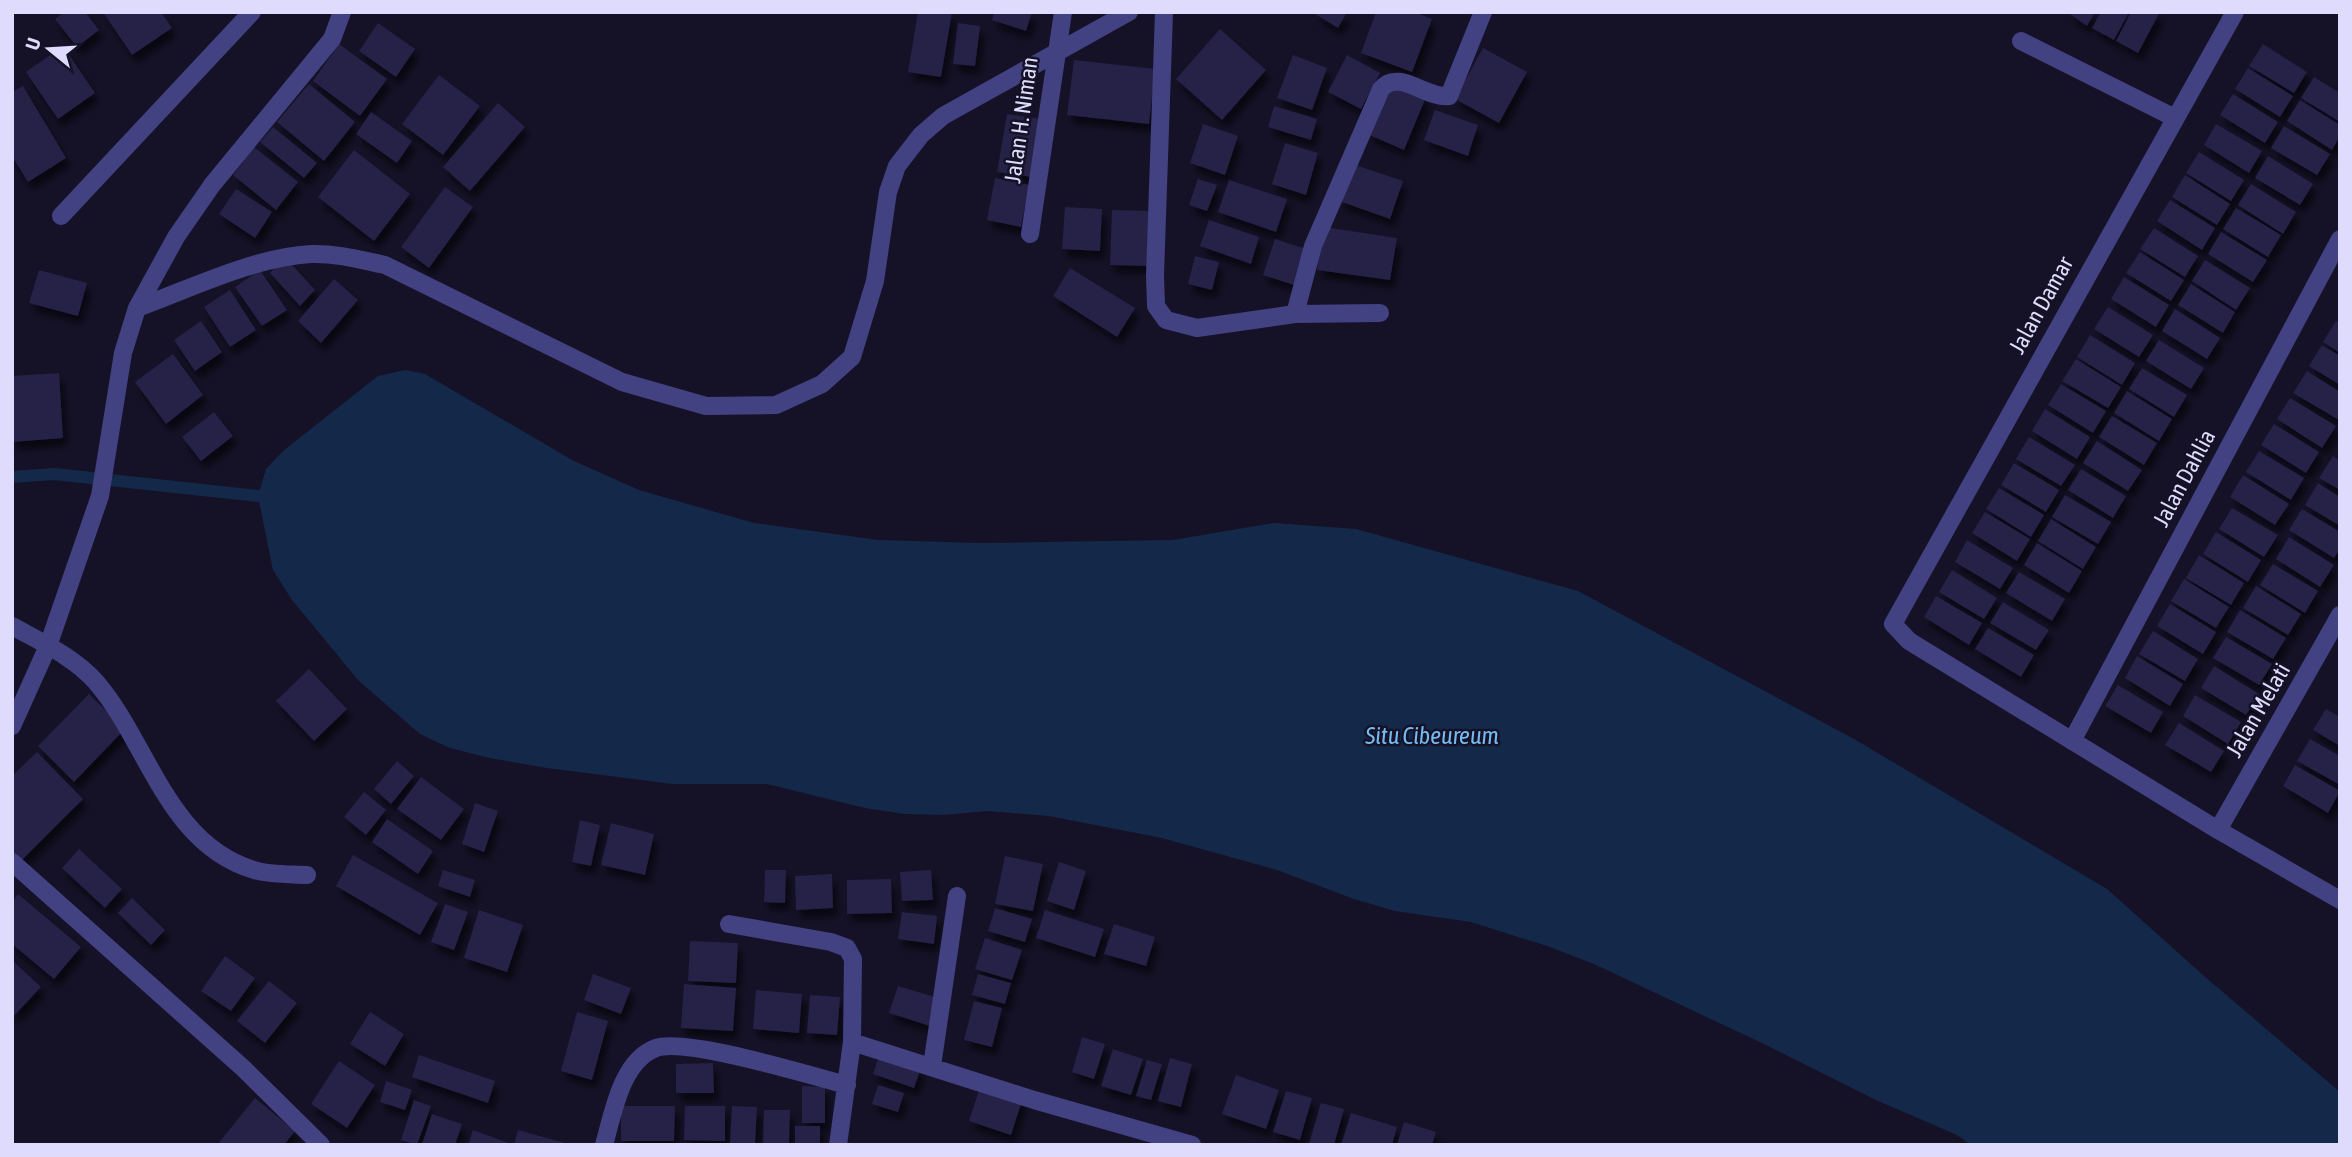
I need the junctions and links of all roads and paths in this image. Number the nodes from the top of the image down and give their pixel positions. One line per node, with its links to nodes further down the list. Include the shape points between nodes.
1 (252, 12): 11 (street)
2 (342, 12): 14 (street, via 332,39 212,185 176,237)
3 (1063, 12): 9 (street, Jalan H. Niman)
4 (1129, 12): 9 (street)
5 (1164, 12): 16 (street, via 1156,306 1166,320 1197,328)
6 (1483, 12): 16 (street, via 1449,96 1439,97 1396,80 1383,87 1313,246)
7 (2235, 12): 10 (street, Jalan Damar)
8 (2021, 41): 10 (street)
9 (1055, 51): 12 (street, Jalan H. Niman); 14 (street, via 943,116 921,135 897,166 888,192 875,281 852,358 822,384 776,405 706,406 621,382 385,265 343,256 274,259)
10 (2175, 118): 21 (street, Jalan Damar, via 1893,624 1909,640)
11 (61, 216)
12 (1030, 234)
13 (2340, 239): 21 (street, Jalan Dahlia)
14 (137, 309): 19 (street, via 123,353 100,496)
15 (1380, 313): 16 (street)
16 (1294, 314)
17 (2340, 615): 22 (street, Jalan Melati)
18 (12, 626): 19 (street)
19 (48, 646): 20 (street); 24 (street, via 97,683 166,798 204,841 255,870)
20 (12, 726)
21 (2072, 741): 22 (street)
22 (2218, 830): 26 (street)
23 (12, 862): 31 (street, via 243,1068)
24 (307, 875)
25 (957, 896): 29 (street)
26 (2340, 900)
27 (729, 925): 28 (street, via 847,948 853,959)
28 (852, 1042): 29 (street); 30 (street)
29 (932, 1066): 34 (street)
30 (847, 1085): 32 (street, via 693,1047 657,1048 637,1062 621,1087); 33 (street)
31 (321, 1145)
32 (604, 1145)
33 (838, 1145)
34 (1192, 1145)

